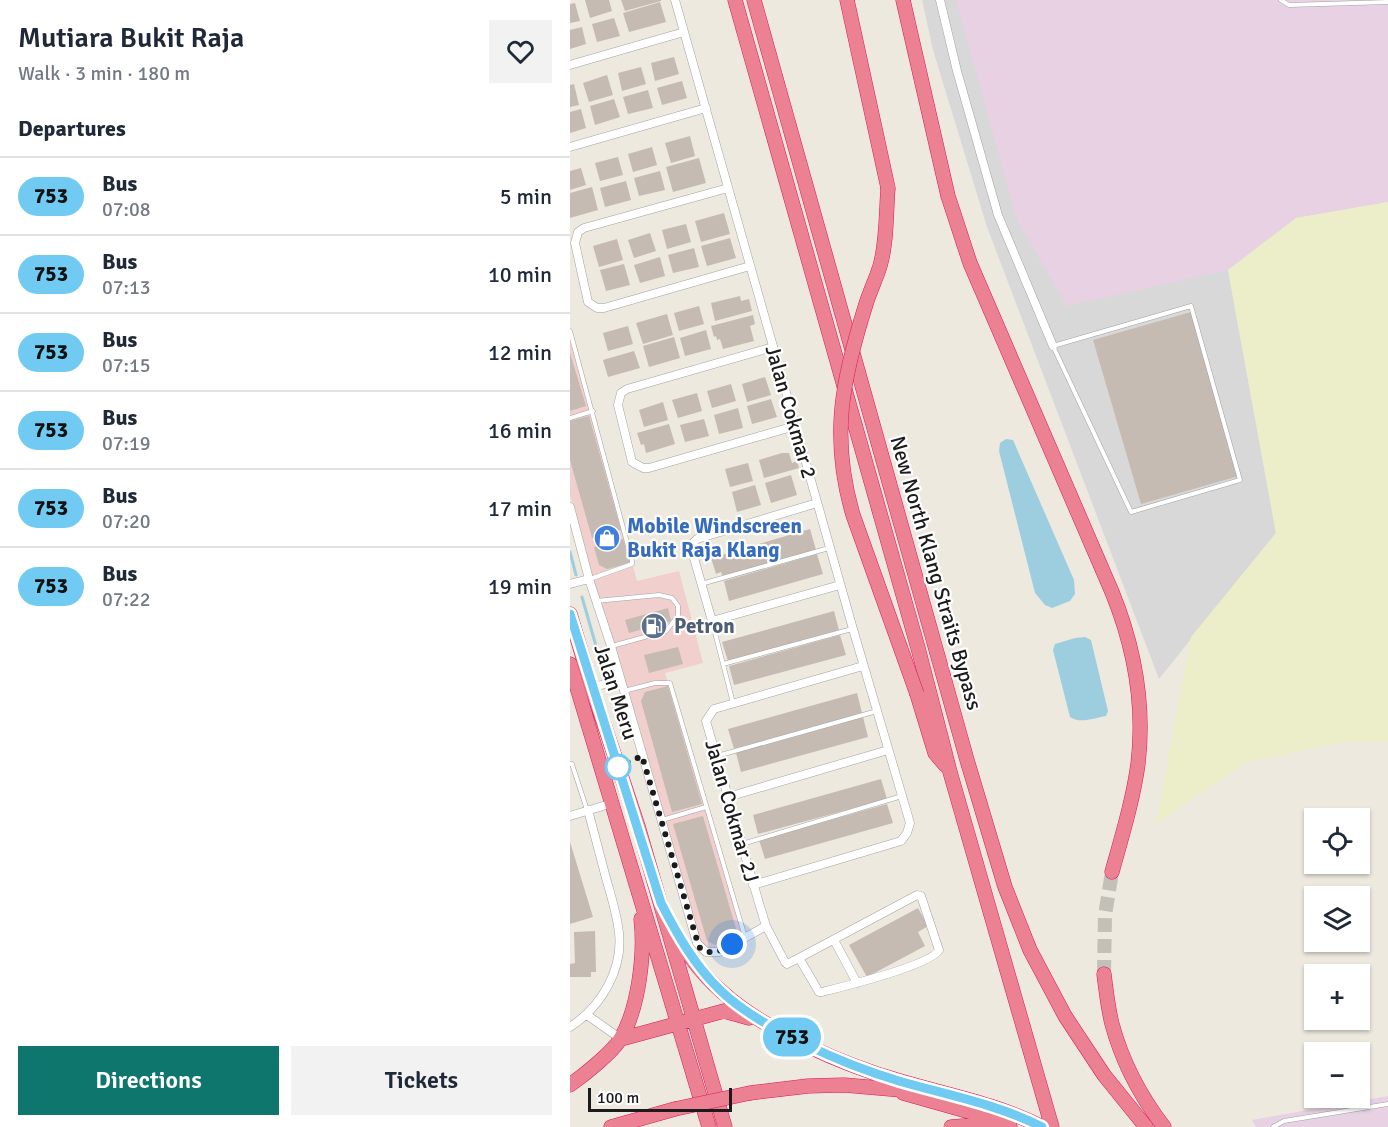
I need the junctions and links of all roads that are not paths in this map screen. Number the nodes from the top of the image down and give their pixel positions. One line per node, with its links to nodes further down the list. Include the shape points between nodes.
1 (675, 0): 9 (street, Jalan Cokmar 2)
2 (735, 0): 44 (highway, New North Klang Straits Bypass)
3 (754, 0): 80 (highway, New North Klang Straits Bypass, via 1005,887 1030,950 1065,1016 1104,1075)
4 (847, 0): 44 (highway, bridge, via 888,188 881,264 866,302 843,391 841,459 853,515 935,753)
5 (903, 0): 53 (highway, via 948,196 970,264 1127,634 1139,694 1138,752)
6 (940, 0): 16 (street, via 998,215)
7 (1281, 0): 8 (lane, via 1289,5)
8 (1388, 2)
9 (684, 32): 10 (street); 11 (street, Jalan Cokmar 2)
10 (570, 65)
11 (706, 108): 12 (street); 13 (street, Jalan Cokmar 2)
12 (570, 147)
13 (728, 188): 14 (street, Jalan Cokmar 2); 14 (street, via 578,232 575,243 588,302 604,308)
14 (750, 267): 17 (street, Jalan Cokmar 2)
15 (570, 331): 18 (lane)
16 (1053, 346): 16 (lane, via 1191,306 1240,480 1131,512)
17 (773, 347): 20 (street, Jalan Cokmar 2); 20 (street, via 621,393 618,405 632,462 649,468)
18 (593, 411): 19 (lane); 24 (lane, via 632,564)
19 (570, 418)
20 (795, 426): 21 (street, Jalan Cokmar 2)
21 (817, 503): 23 (street, Jalan Cokmar 2); 26 (street, via 697,539 692,551)
22 (570, 507): 24 (street)
23 (830, 548): 26 (lane); 27 (street, Jalan Cokmar 2)
24 (589, 579): 25 (street); 28 (street)
25 (570, 584)
26 (701, 584): 30 (street)
27 (840, 585): 30 (street); 31 (street, Jalan Cokmar 2)
28 (596, 601): 32 (street); 32 (lane, via 660,595 672,598 678,606 678,616 666,631)
29 (570, 614): 37 (highway, Jalan Meru)
30 (712, 621): 34 (lane)
31 (853, 629): 34 (lane); 35 (street, Jalan Cokmar 2)
32 (611, 646): 36 (street)
33 (570, 664): 47 (highway, Jalan Meru)
34 (723, 664): 39 (lane)
35 (863, 666): 39 (street, Jalan Cokmar 2J); 40 (street, Jalan Cokmar 2)
36 (620, 679): 37 (street); 38 (street)
37 (592, 688): 56 (highway, Jalan Meru)
38 (624, 692): 48 (lane, via 670,683); 51 (street)
39 (733, 703): 42 (street, Jalan Cokmar 2J, via 714,709 706,721)
40 (877, 711): 41 (street, Jalan Cokmar 2); 42 (lane)
41 (888, 750): 45 (street, Jalan Cokmar 2); 46 (street)
42 (716, 756): 46 (street, Jalan Cokmar 2J)
43 (570, 764): 49 (lane)
44 (950, 772): 79 (highway, New North Klang Straits Bypass)
45 (902, 796): 52 (lane); 55 (street, Jalan Cokmar 2, via 910,823 901,841)
46 (728, 797): 52 (street, Jalan Cokmar 2J)
47 (613, 803): 49 (street); 54 (highway, Jalan Meru)
48 (706, 807): 51 (lane); 58 (lane)
49 (588, 810): 50 (street); 63 (street, via 619,935 611,978)
50 (570, 816)
51 (661, 820): 58 (street, via 699,947 716,953)
52 (741, 844): 55 (street, Jalan Cokmar 2J)
53 (1112, 872)
54 (634, 873): 65 (highway, Jalan Meru); 68 (highway, via 643,937 640,976)
55 (753, 885): 57 (street, Jalan Cokmar 2J)
56 (661, 903): 64 (highway, Jalan Meru); 67 (highway, via 691,956 721,991)
57 (766, 927): 58 (street); 60 (street, Jalan Cokmar 2J, via 785,963)
58 (746, 937)
59 (834, 940): 60 (street); 62 (street); 62 (street, via 917,895 921,897 938,952 918,963)
60 (799, 958): 62 (street, via 819,992)
61 (1104, 974): 81 (highway, via 1112,1024 1131,1073)
62 (857, 983)
63 (587, 1016): 66 (street); 68 (street)
64 (694, 1019): 65 (highway); 67 (highway, via 709,1013 736,1013); 75 (highway, Jalan Meru)
65 (679, 1023): 68 (highway); 74 (highway, Jalan Meru)
66 (570, 1027)
67 (787, 1035): 71 (highway, via 868,1071)
68 (621, 1038): 69 (highway)
69 (570, 1085)
70 (886, 1089): 71 (highway); 73 (highway, bridge, via 844,1085 750,1093); 77 (highway, via 995,1119)
71 (986, 1104): 78 (highway)
72 (1388, 1104): 82 (lane, via 1284,1121)
73 (611, 1127)
74 (709, 1127)
75 (725, 1127)
76 (951, 1127): 77 (highway)
77 (1009, 1127)
78 (1042, 1127)
79 (1052, 1127)
80 (1146, 1127)
81 (1164, 1127)
82 (1273, 1127)

